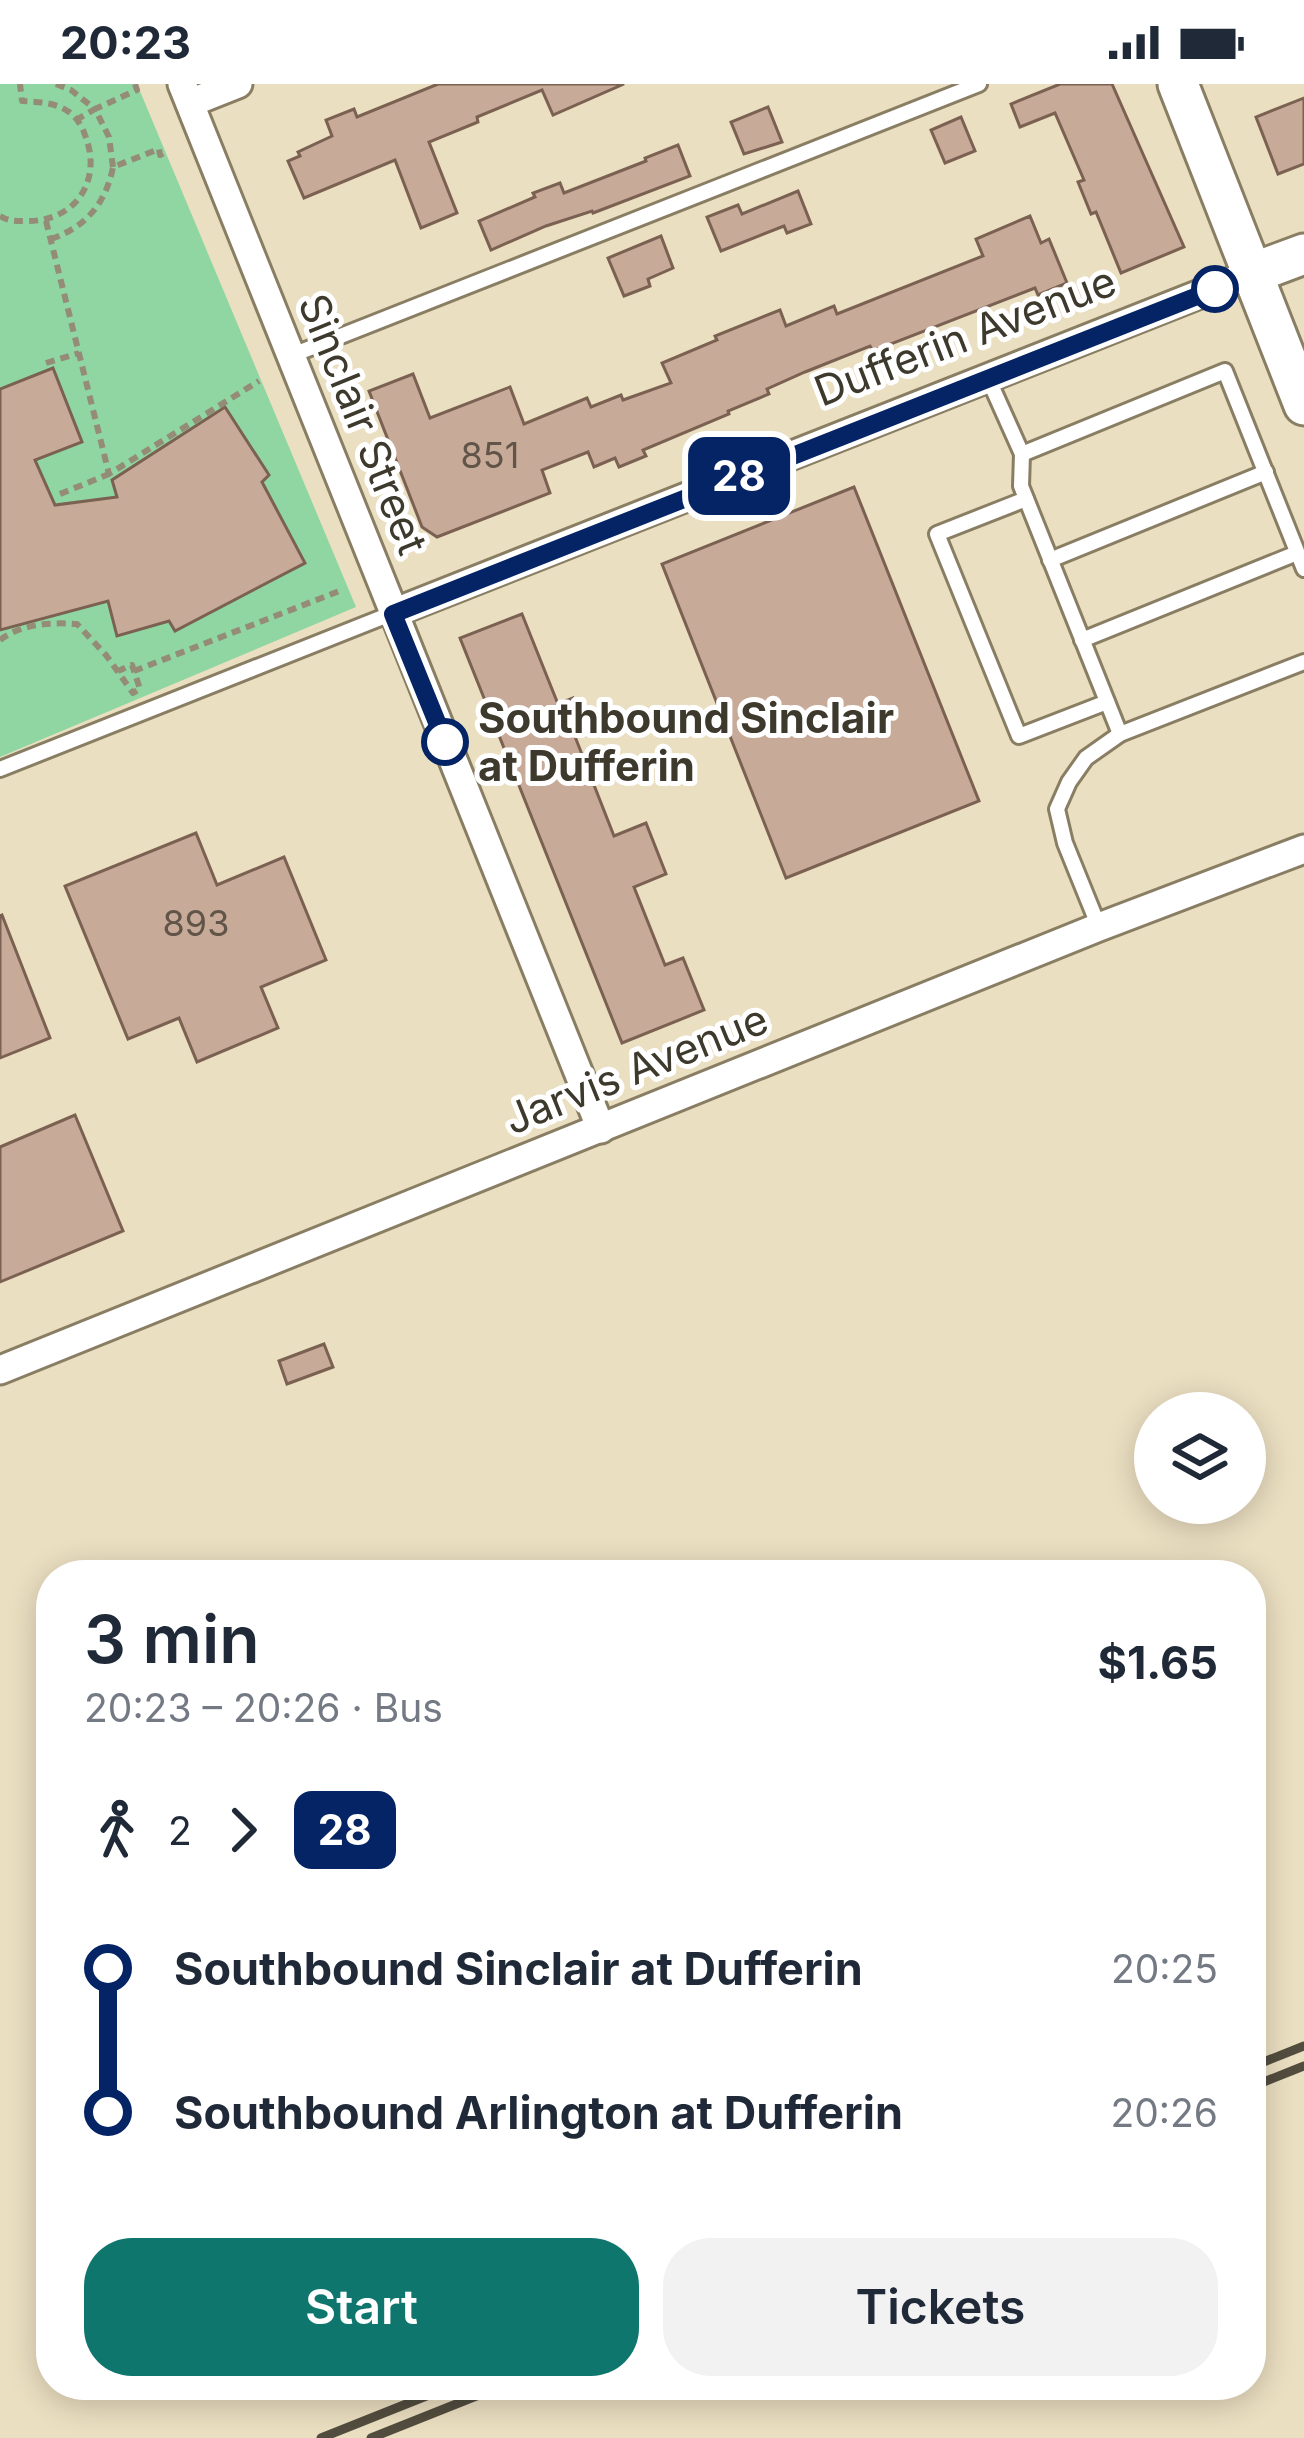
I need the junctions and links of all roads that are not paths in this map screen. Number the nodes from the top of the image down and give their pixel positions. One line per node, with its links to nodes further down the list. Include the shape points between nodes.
1 (238, 84): 4 (street)
2 (979, 84): 7 (lane)
3 (1178, 84): 6 (main road)
4 (186, 94): 7 (street, Sinclair Street)
5 (1304, 254): 6 (main road, Dufferin Avenue)
6 (1253, 273): 8 (street, Dufferin Avenue); 9 (main road)
7 (290, 356): 16 (street, Sinclair Street)
8 (988, 378): 10 (lane); 16 (street, Dufferin Avenue)
9 (1304, 405)
10 (1022, 454): 11 (lane, via 1225,371); 12 (lane)
11 (1265, 472): 13 (lane); 14 (lane)
12 (1026, 499): 14 (lane); 19 (lane, via 937,534 1019,736)
13 (1298, 553): 15 (lane); 17 (lane)
14 (1050, 560): 17 (lane)
15 (1304, 569)
16 (393, 614): 21 (lane); 24 (street, Sinclair Street)
17 (1082, 640): 19 (lane)
18 (1304, 662): 20 (lane)
19 (1107, 702): 20 (lane)
20 (1120, 734): 23 (lane, via 1086,758 1058,809)
21 (0, 769)
22 (1304, 849): 23 (street, Jarvis Avenue)
23 (1099, 928): 24 (street, Jarvis Avenue)
24 (601, 1129): 25 (street, Jarvis Avenue)
25 (0, 1370)

